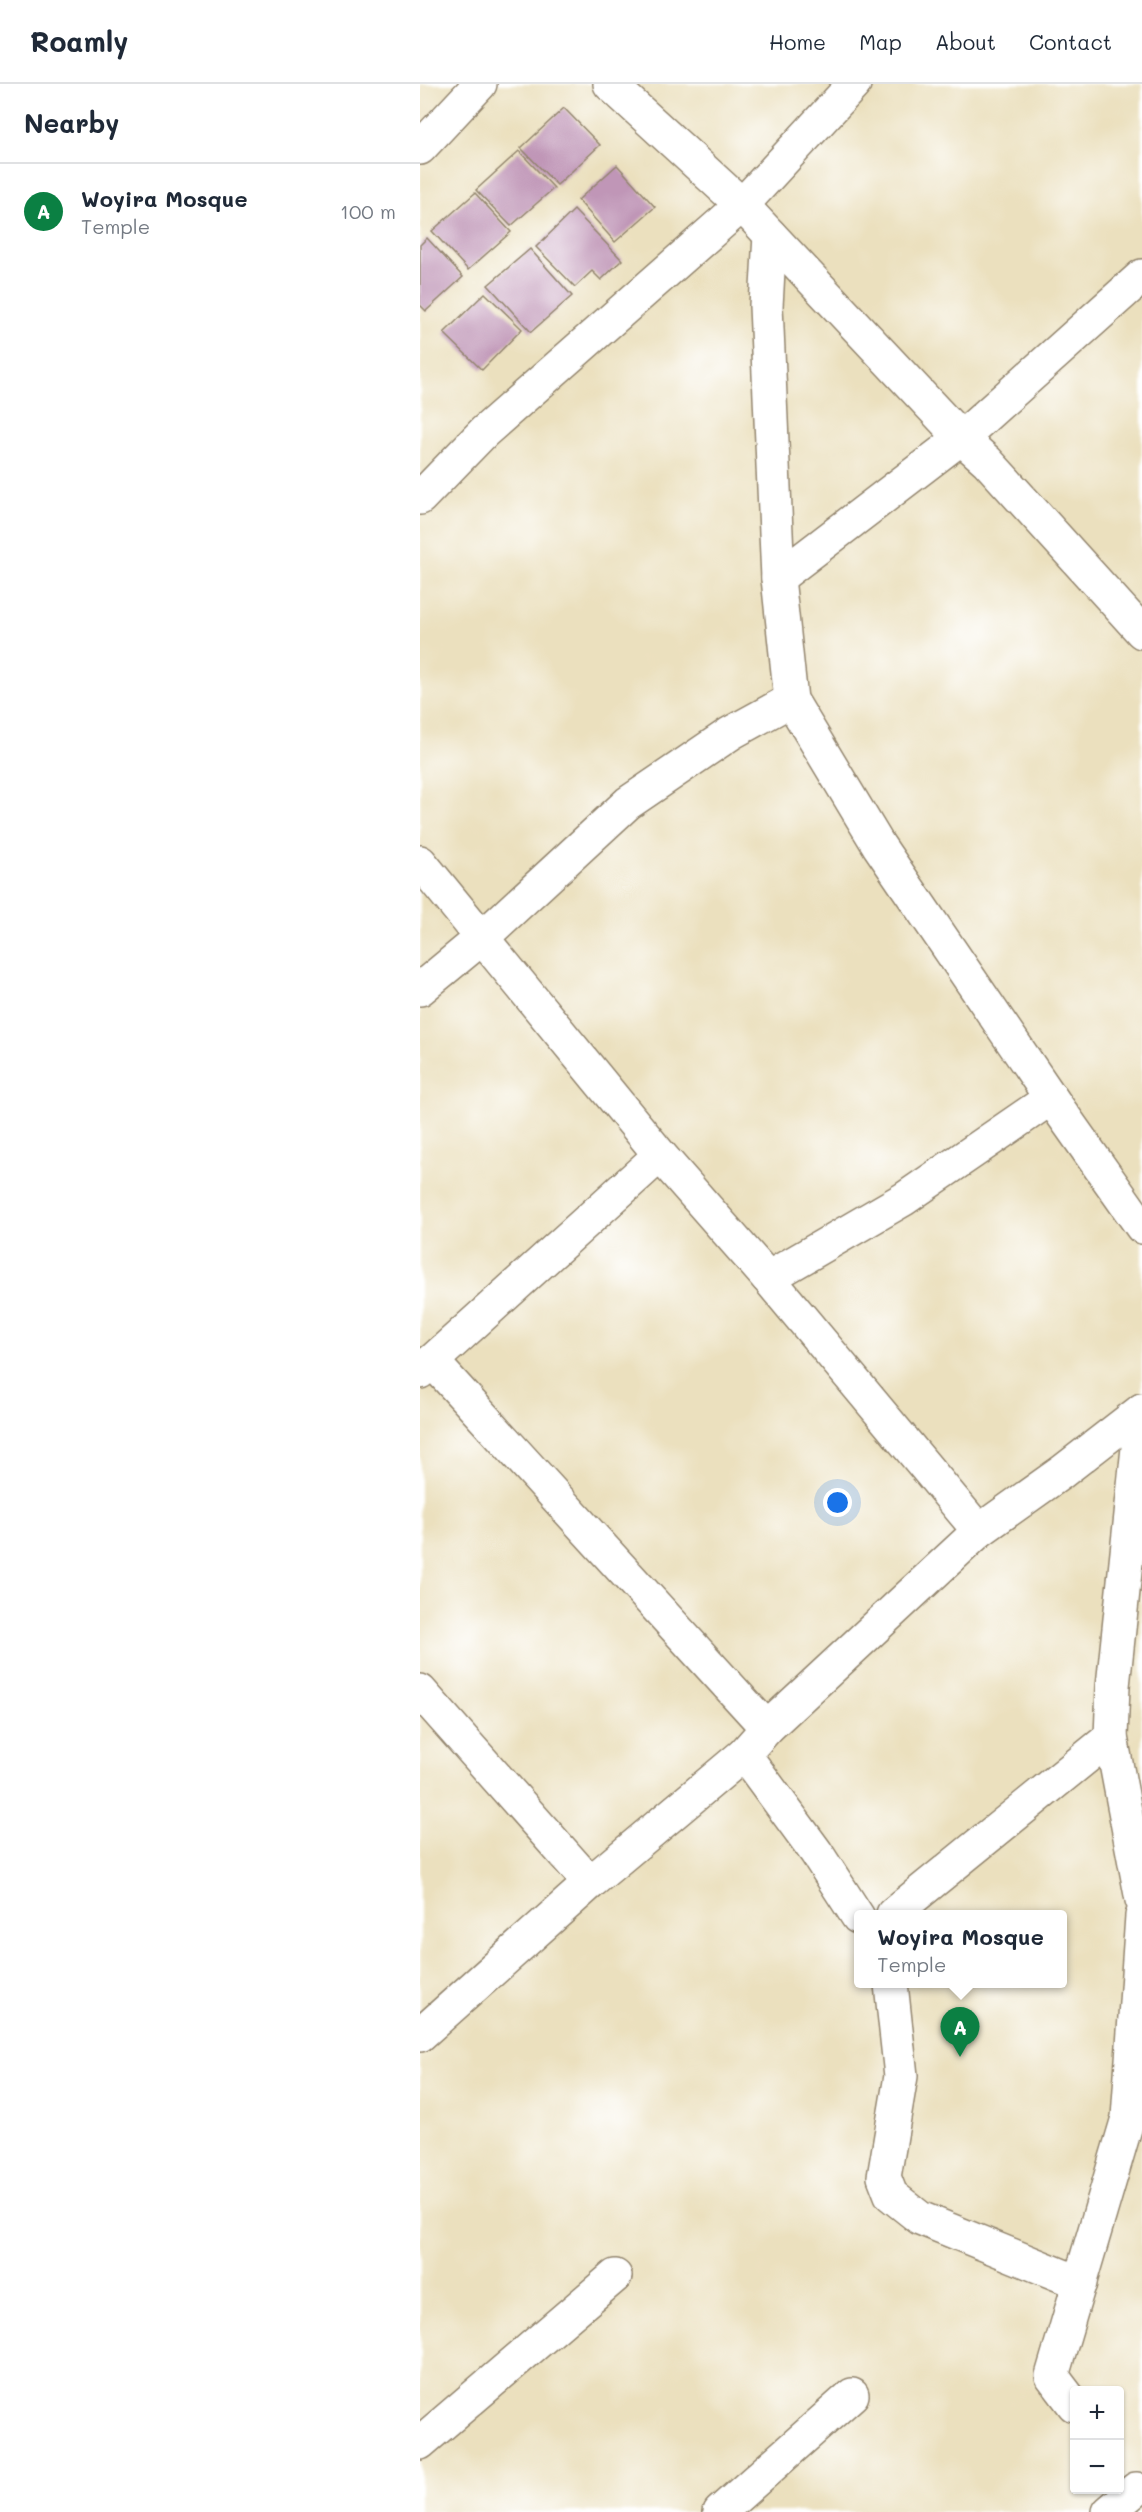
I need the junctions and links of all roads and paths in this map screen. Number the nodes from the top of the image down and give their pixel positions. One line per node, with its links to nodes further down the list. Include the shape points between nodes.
1 (480, 84): 4 (street)
2 (610, 84): 5 (street)
3 (845, 87): 5 (street)
4 (420, 148)
5 (742, 205): 6 (street); 9 (street, via 484,432)
6 (770, 235): 8 (street); 10 (street, via 766,306)
7 (1142, 276): 8 (street)
8 (961, 438): 10 (street); 11 (street, via 987,461)
9 (420, 498)
10 (778, 578): 12 (street)
11 (1142, 632)
12 (791, 700): 14 (street, via 731,733 628,803); 16 (street, via 879,846)
13 (420, 862): 14 (street)
14 (483, 937): 15 (street); 17 (street)
15 (420, 989)
16 (1051, 1098): 18 (street); 19 (street, via 904,1199)
17 (660, 1155): 19 (street); 20 (street)
18 (1142, 1227)
19 (768, 1278): 22 (street)
20 (426, 1366): 24 (street)
21 (1142, 1410): 22 (street); 25 (street)
22 (979, 1531): 24 (street)
23 (420, 1691): 27 (street)
24 (767, 1728): 26 (street)
25 (1111, 1737): 28 (street); 29 (street)
26 (744, 1754): 27 (street); 30 (street)
27 (590, 1883): 33 (street)
28 (1142, 1900)
29 (898, 1910)
30 (854, 1911)
31 (1142, 1916): 35 (street, via 1128,2118)
32 (892, 1988): 35 (street, via 901,2076 885,2177 891,2195 920,2218)
33 (420, 2035)
34 (615, 2276): 38 (street)
35 (1080, 2283): 37 (street, via 1053,2376)
36 (852, 2395): 40 (street)
37 (1070, 2399)
38 (420, 2443)
39 (1133, 2483): 41 (street)
40 (720, 2512)
41 (1109, 2512)

